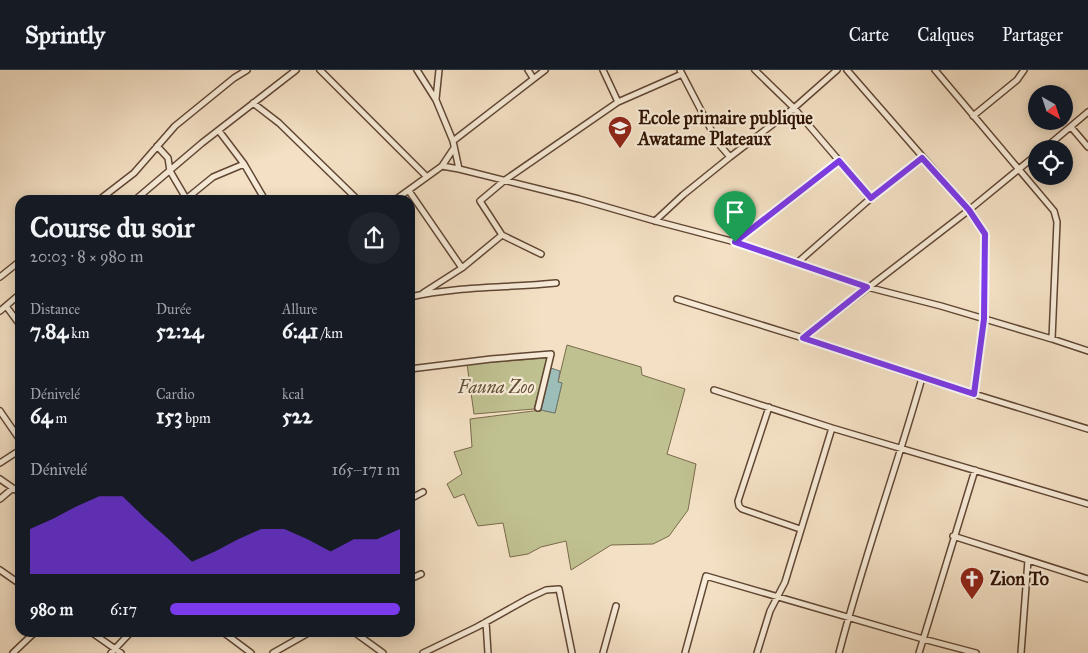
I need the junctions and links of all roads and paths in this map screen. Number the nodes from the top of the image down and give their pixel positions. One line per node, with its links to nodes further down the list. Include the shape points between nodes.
1 (247, 70): 28 (street, via 175,126)
2 (296, 70): 17 (street)
3 (320, 70): 40 (street)
4 (417, 70): 16 (street)
5 (439, 70): 16 (street)
6 (528, 70): 15 (street)
7 (545, 70): 15 (street)
8 (603, 70): 18 (street)
9 (755, 70): 19 (street)
10 (837, 70): 19 (street)
11 (847, 70): 32 (street)
12 (935, 70): 21 (street)
13 (1024, 70): 21 (street, via 1017,80)
14 (681, 72): 18 (street); 31 (street, via 718,143)
15 (533, 78): 27 (street)
16 (436, 100): 27 (street)
17 (253, 102): 25 (street); 48 (street)
18 (618, 102): 41 (street)
19 (794, 108): 31 (street); 33 (street)
20 (1088, 112): 22 (street)
21 (973, 116): 38 (street)
22 (1073, 125)
23 (1073, 129): 29 (street)
24 (1067, 130): 26 (street)
25 (219, 131): 35 (street); 39 (street)
26 (1055, 140)
27 (453, 141): 30 (street)
28 (157, 146): 39 (street, via 168,158); 43 (street, via 134,173)
29 (1088, 147)
30 (454, 148): 36 (street); 37 (street)
31 (730, 157): 54 (street)
32 (922, 158): 51 (street); 53 (street)
33 (839, 161): 51 (street); 56 (street)
34 (1028, 161): 38 (street)
35 (244, 164): 46 (street, via 212,177); 47 (street)
36 (442, 166): 37 (street); 40 (street)
37 (458, 169): 41 (street)
38 (1018, 169): 53 (street); 73 (street, via 1054,211 1057,222)
39 (170, 170): 44 (street); 45 (street)
40 (427, 178): 42 (street)
41 (505, 180): 54 (street); 55 (street, via 480,201)
42 (409, 191): 49 (street); 50 (street)
43 (105, 195)
44 (141, 195)
45 (185, 195)
46 (192, 195)
47 (262, 195)
48 (353, 195)
49 (403, 195)
50 (412, 195)
51 (871, 198): 59 (street)
52 (415, 200): 60 (street)
53 (969, 210): 63 (street); 71 (street, via 985,234)
54 (655, 221): 56 (street)
55 (502, 234): 57 (street); 60 (street)
56 (735, 242): 59 (street)
57 (541, 254)
58 (15, 264): 61 (street)
59 (797, 264): 63 (street)
60 (462, 268): 64 (street)
61 (1, 274)
62 (556, 283): 64 (street)
63 (867, 287): 71 (street); 72 (street)
64 (420, 294): 65 (street)
65 (415, 296)
66 (15, 298): 68 (street)
67 (677, 299): 72 (street)
68 (6, 306): 69 (street); 70 (street)
69 (0, 311)
70 (15, 318)
71 (984, 319): 73 (street); 78 (street)
72 (803, 338): 76 (street)
73 (1052, 338): 74 (street)
74 (1088, 351)
75 (415, 368): 80 (street, via 551,354)
76 (922, 378): 78 (street); 85 (street)
77 (714, 390): 79 (street)
78 (974, 394): 83 (street)
79 (769, 406): 82 (street); 95 (street, via 739,506)
80 (538, 408)
81 (0, 411): 84 (street)
82 (832, 428): 85 (street); 95 (street)
83 (1088, 430)
84 (15, 433)
85 (902, 449): 88 (street); 105 (street)
86 (15, 453): 87 (street)
87 (0, 462)
88 (975, 470): 94 (street); 96 (street)
89 (0, 479): 90 (street)
90 (13, 488): 93 (street)
91 (423, 492): 92 (street)
92 (415, 496)
93 (0, 499)
94 (1088, 504)
95 (800, 529): 103 (street, via 785,582)
96 (954, 536): 97 (street); 113 (street)
97 (1028, 560): 101 (street); 129 (street)
98 (0, 570): 102 (street)
99 (420, 574): 100 (street)
100 (415, 576)
101 (1088, 579)
102 (15, 580)
103 (777, 596): 105 (street); 124 (street, via 706,576); 125 (street)
104 (616, 606): 123 (street)
105 (849, 617): 113 (street); 126 (street)
106 (486, 622): 120 (street); 121 (street); 122 (street, via 546,590 559,588)
107 (30, 637): 115 (street)
108 (97, 637): 114 (street)
109 (126, 637): 114 (street)
110 (230, 637): 117 (street)
111 (301, 637): 118 (street)
112 (361, 637): 119 (street)
113 (923, 639): 127 (street); 128 (street)
114 (113, 651): 116 (street)
115 (13, 653)
116 (121, 653)
117 (251, 653)
118 (273, 653)
119 (383, 653)
120 (423, 653)
121 (488, 653)
122 (572, 653)
123 (603, 653)
124 (685, 653)
125 (757, 653)
126 (839, 653)
127 (919, 653)
128 (976, 653)
129 (1021, 653)

